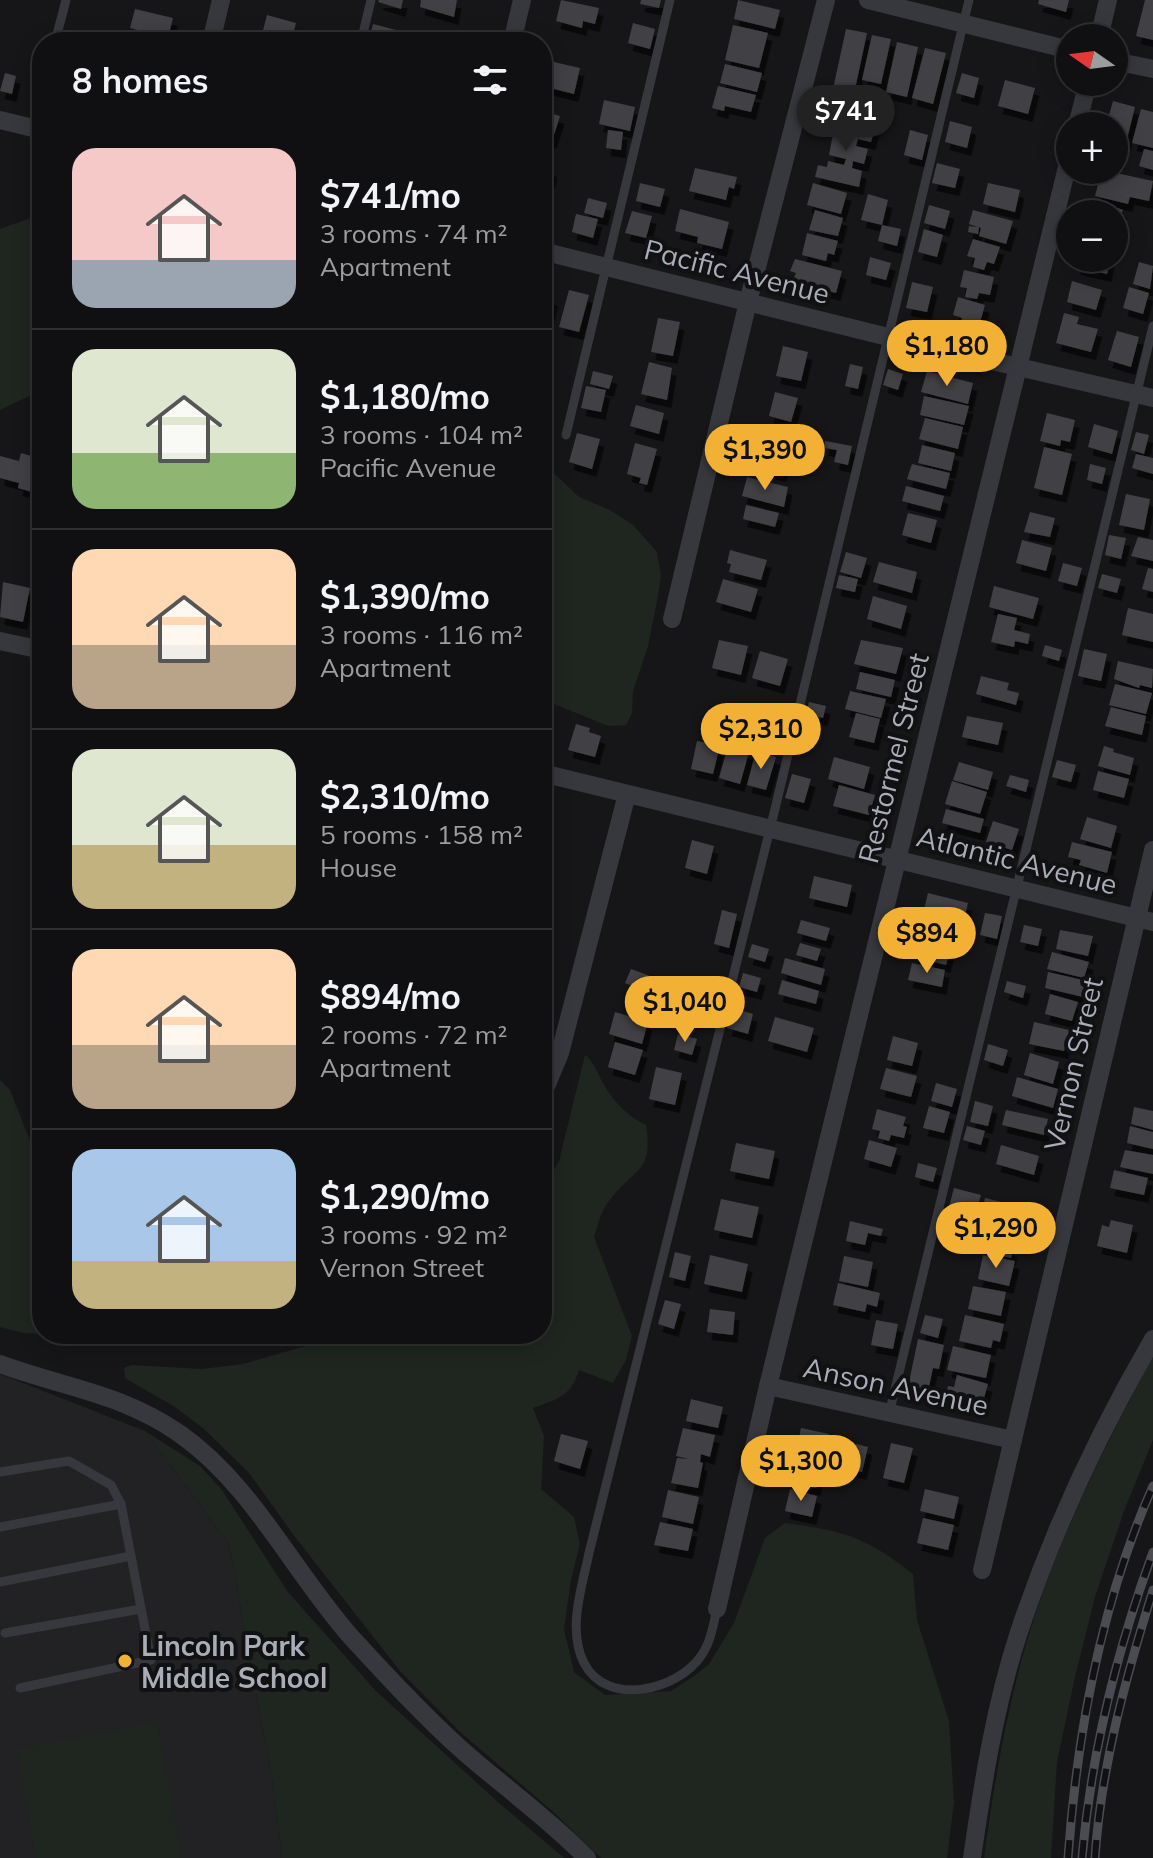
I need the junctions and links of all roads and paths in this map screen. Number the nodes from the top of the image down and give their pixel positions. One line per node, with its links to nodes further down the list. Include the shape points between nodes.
1 (66, 0): 12 (lane)
2 (221, 0): 13 (street)
3 (371, 0): 14 (lane)
4 (522, 0): 15 (street)
5 (670, 0): 23 (lane)
6 (826, 0): 24 (street)
7 (868, 0): 10 (street)
8 (969, 0): 10 (lane)
9 (1108, 0): 11 (street)
10 (964, 23): 16 (street); 26 (lane)
11 (1102, 24)
12 (58, 32)
13 (213, 32)
14 (363, 32)
15 (514, 32)
16 (1056, 46)
17 (1128, 64): 18 (street)
18 (1153, 69)
19 (0, 120): 20 (street)
20 (32, 128)
21 (1063, 184): 27 (street, Restormel Street)
22 (552, 254): 23 (street, Pacific Avenue)
23 (605, 267): 24 (street, Pacific Avenue); 29 (lane)
24 (748, 302): 26 (street, Pacific Avenue); 30 (street)
25 (1153, 326): 28 (lane)
26 (888, 337): 27 (street, Pacific Avenue); 35 (lane)
27 (1016, 366): 28 (street, Pacific Avenue); 37 (street, Restormel Street)
28 (1145, 396): 38 (lane)
29 (566, 435)
30 (672, 619)
31 (0, 641): 32 (street)
32 (32, 648)
33 (552, 775): 34 (street, Atlantic Avenue)
34 (627, 794): 35 (street, Atlantic Avenue); 40 (street)
35 (770, 829): 37 (street, Atlantic Avenue); 53 (lane, via 589,1553 577,1613 585,1665 606,1684 644,1689 667,1684 703,1654)
36 (1153, 850): 39 (street, Vernon Street)
37 (897, 860): 38 (street, Atlantic Avenue); 43 (street, Restormel Street)
38 (1017, 888): 39 (street, Atlantic Avenue); 44 (lane)
39 (1145, 920): 45 (street, Vernon Street)
40 (552, 1072)
41 (1153, 1339): 57 (street, via 1071,1497 1018,1634 999,1706)
42 (0, 1364): 56 (street, via 120,1400 150,1414 209,1456 386,1675 458,1747)
43 (768, 1386): 44 (street, Anson Avenue); 53 (street, Restormel Street)
44 (889, 1414): 45 (street, Anson Avenue)
45 (1013, 1440): 50 (street, Vernon Street)
46 (0, 1472): 47 (lane, via 69,1461 111,1485)
47 (121, 1504): 48 (lane); 49 (lane)
48 (0, 1527)
49 (131, 1556): 51 (lane); 52 (lane)
50 (982, 1570)
51 (0, 1582)
52 (141, 1609): 54 (lane); 55 (lane, via 151,1660)
53 (717, 1609)
54 (5, 1633)
55 (20, 1688)
56 (587, 1858)
57 (972, 1858)

